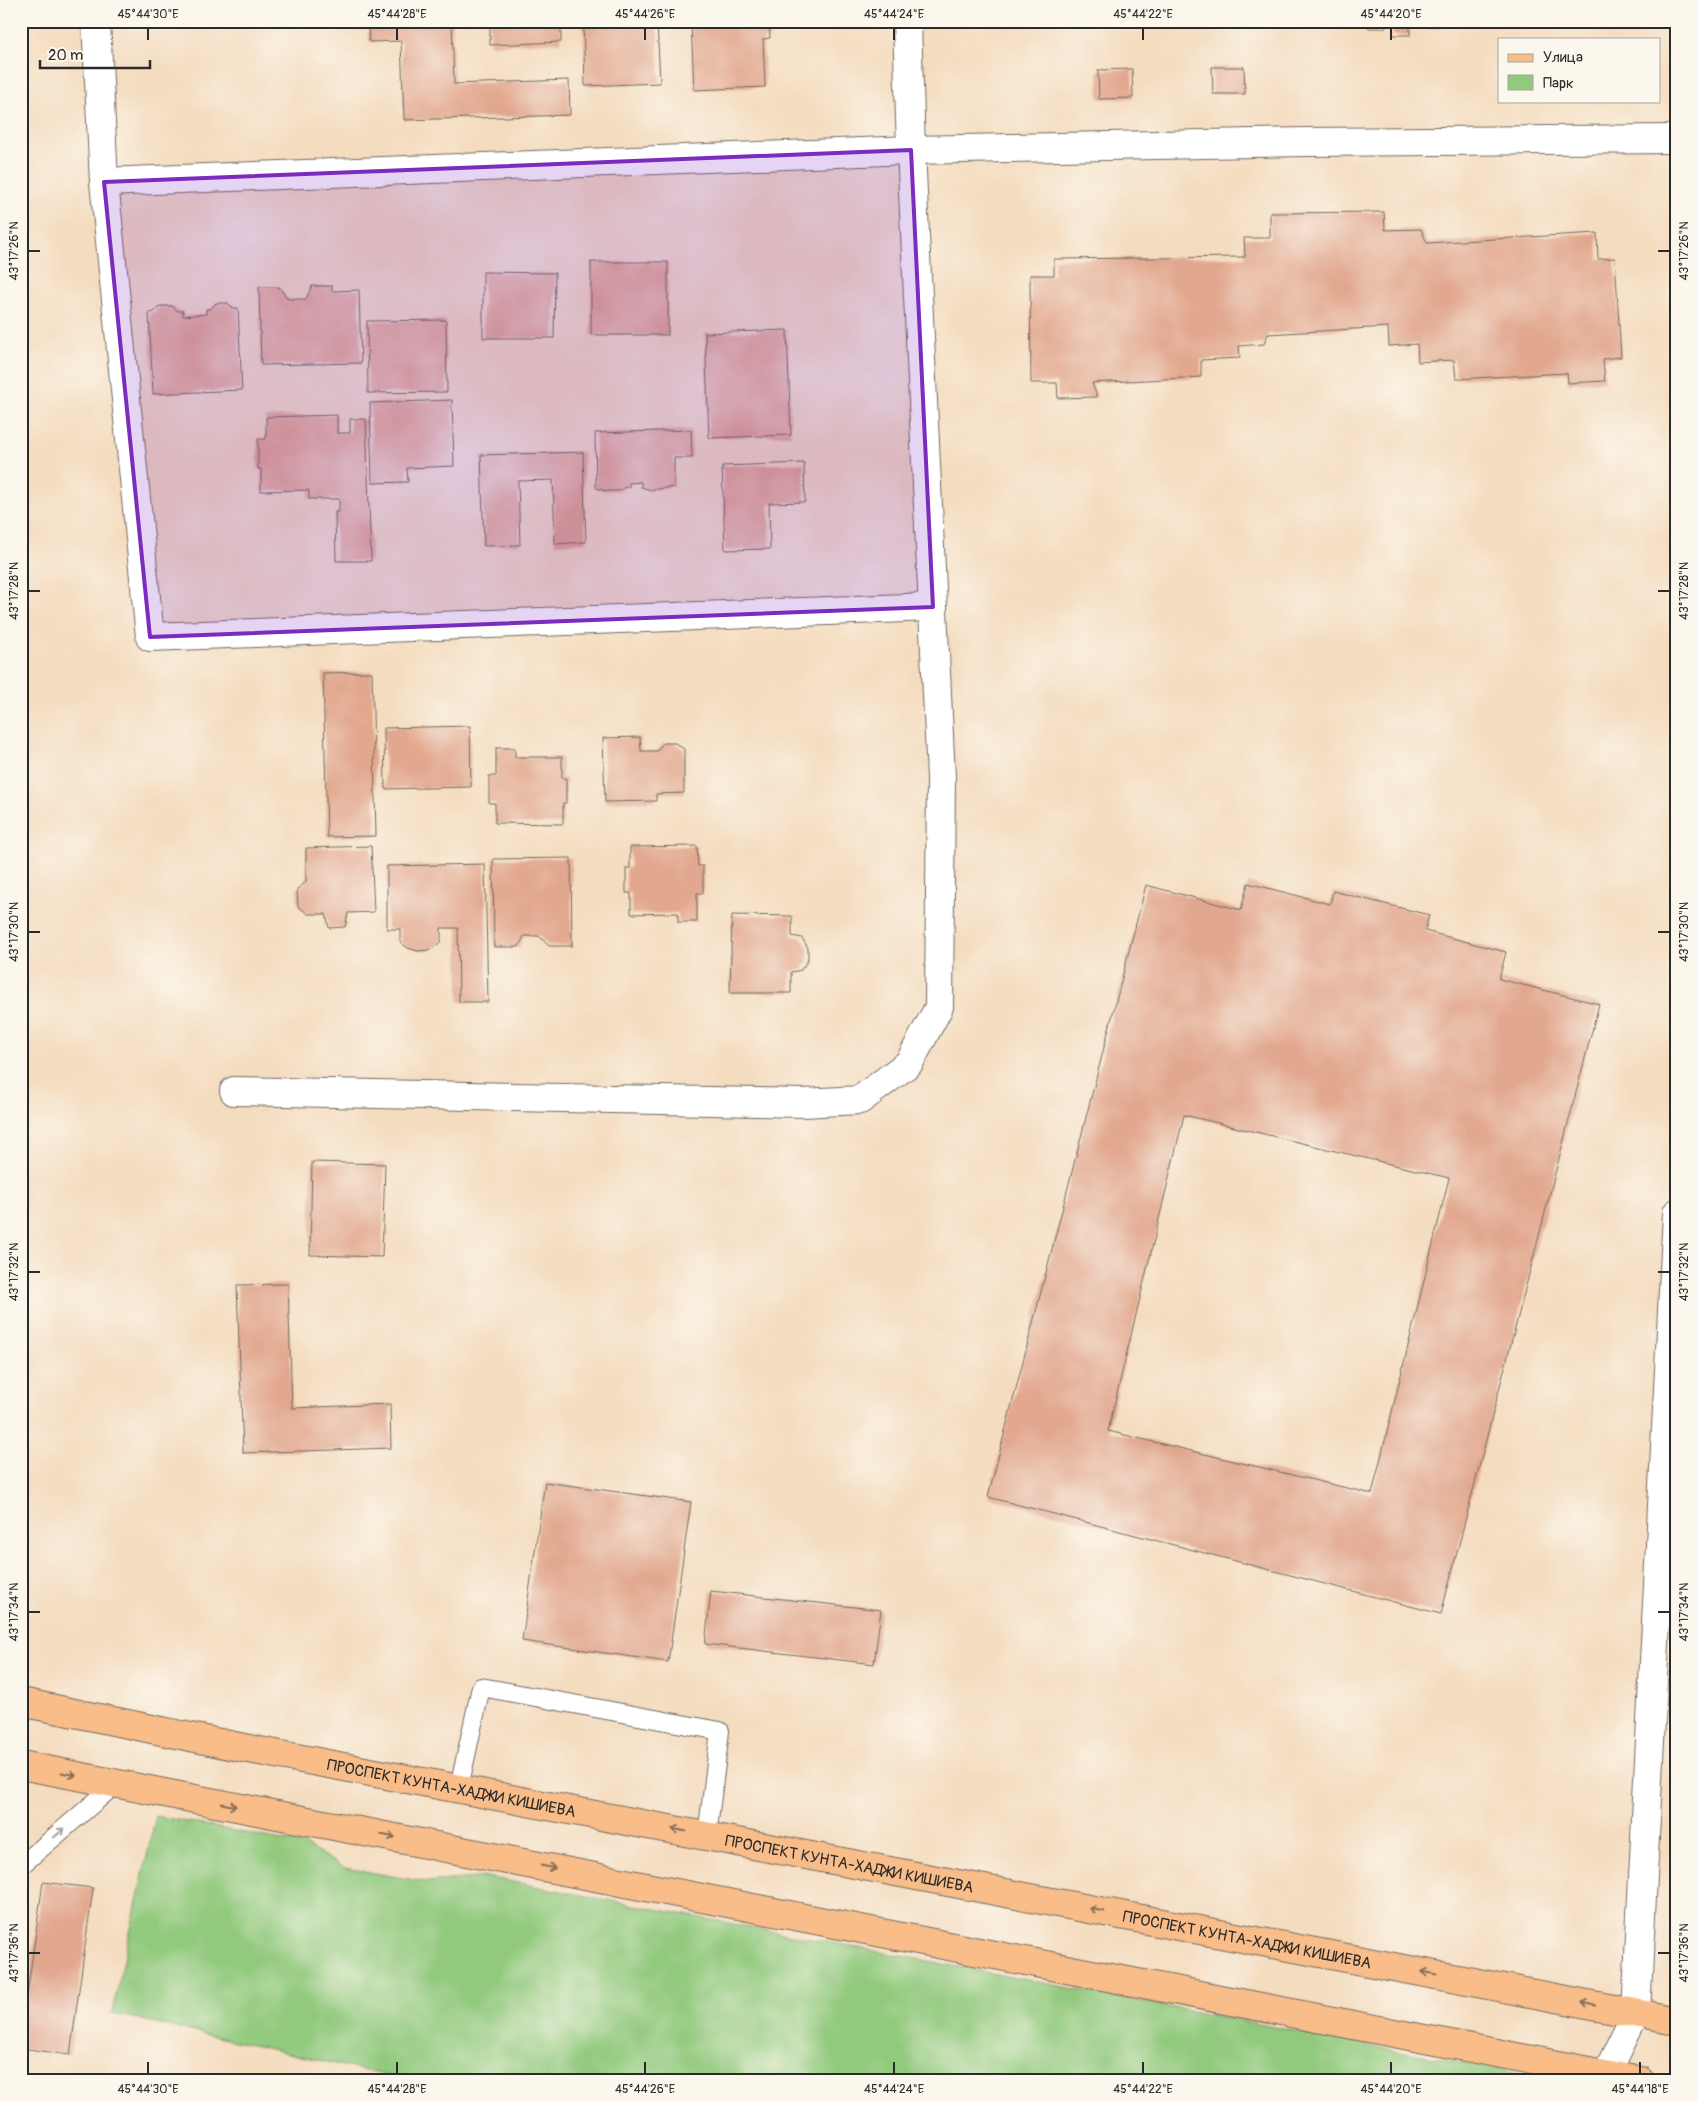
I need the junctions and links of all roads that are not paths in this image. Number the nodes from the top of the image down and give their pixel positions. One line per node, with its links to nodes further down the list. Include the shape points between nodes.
1 (96, 21): 5 (street)
2 (907, 21): 4 (street)
3 (1677, 139): 4 (street)
4 (911, 150): 5 (street); 6 (street)
5 (104, 182): 6 (street, via 150,637)
6 (933, 607): 7 (street, via 940,777 939,1007 909,1063 860,1100 803,1103)
7 (234, 1091)
8 (1677, 1213): 15 (street)
9 (21, 1702): 12 (main road, ПРОСПЕКТ КУНТА-ХАДЖИ КИШИЕВА)
10 (21, 1765): 11 (main road, one-way to 11)
11 (117, 1783): 14 (lane, one-way to 11, via 24,1863); 17 (main road, one-way to 17)
12 (459, 1788): 13 (main road, ПРОСПЕКТ КУНТА-ХАДЖИ КИШИЕВА, one-way to 12); 13 (lane, via 481,1687 720,1732)
13 (707, 1836): 15 (main road, ПРОСПЕКТ КУНТА-ХАДЖИ КИШИЕВА, one-way to 13)
14 (21, 1862)
15 (1636, 2013): 16 (main road, ПРОСПЕКТ КУНТА-ХАДЖИ КИШИЕВА); 17 (street)
16 (1677, 2021)
17 (1606, 2078): 18 (main road)
18 (1640, 2081)

